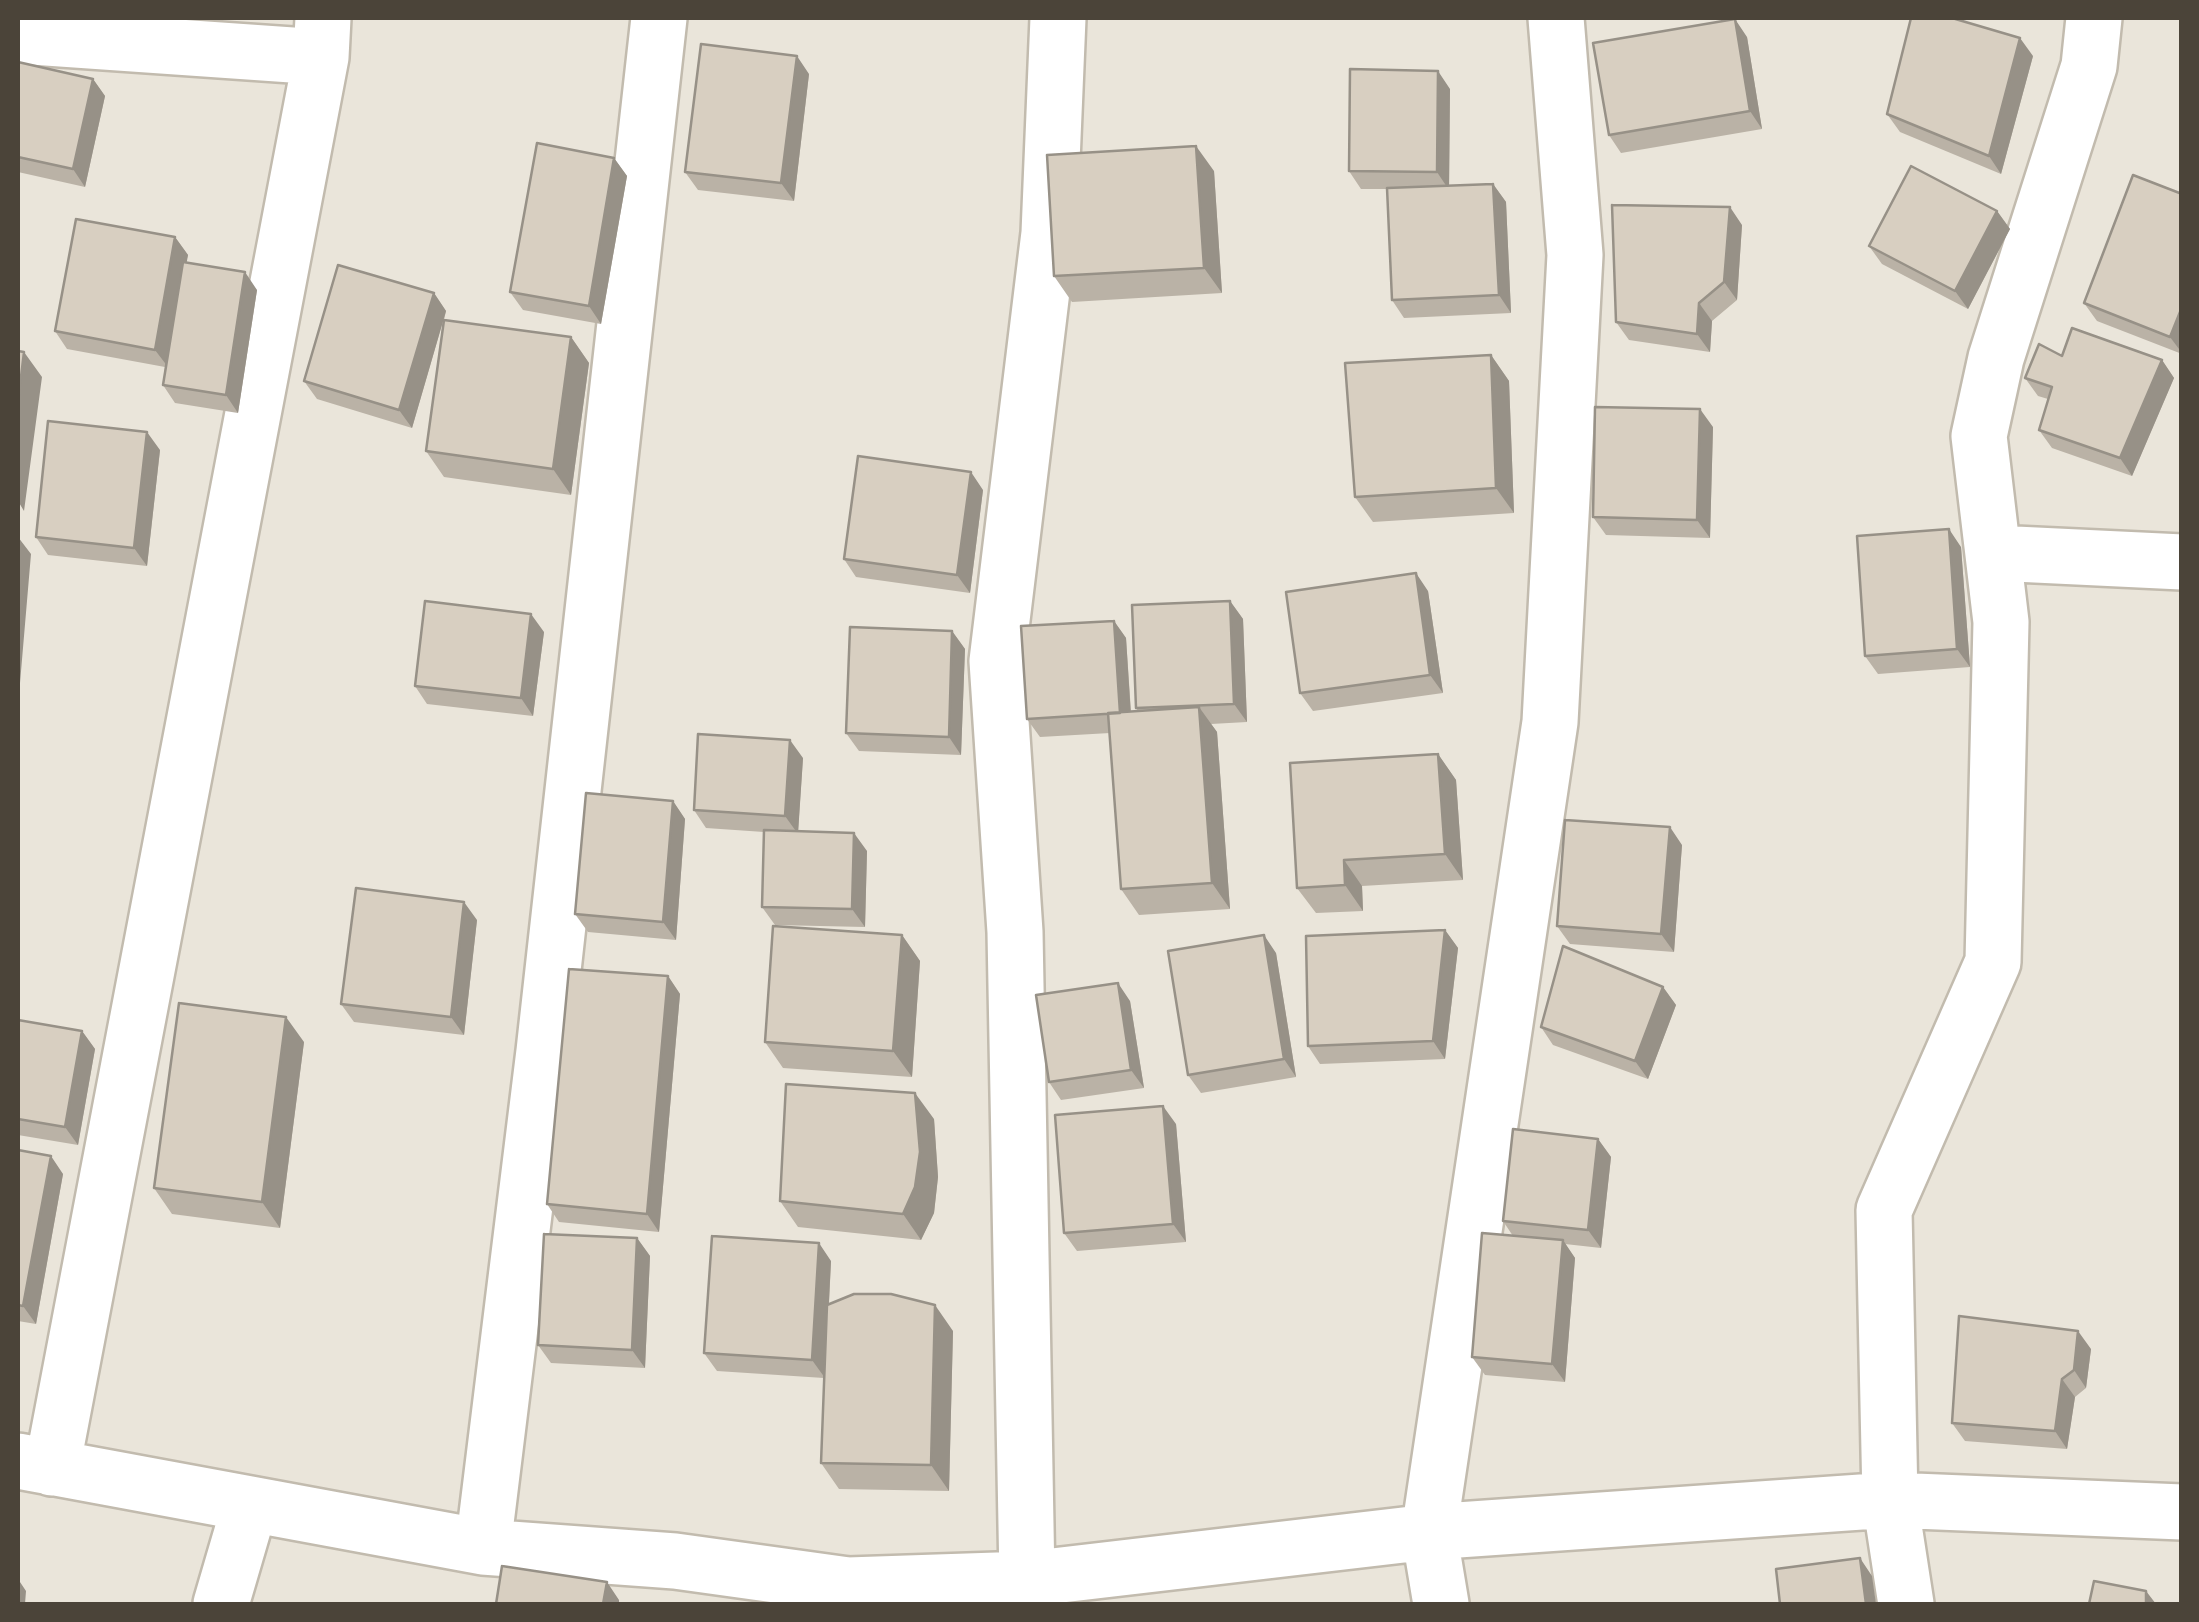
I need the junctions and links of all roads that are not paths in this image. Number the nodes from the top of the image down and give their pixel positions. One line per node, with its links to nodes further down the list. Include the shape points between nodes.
1 (659, 18): 14 (street)
2 (1058, 18): 16 (street, via 1049,233 998,662 1015,932)
3 (1556, 18): 13 (street, via 1575,255 1550,722)
4 (2094, 18): 7 (street, via 2089,66 1996,358 1979,436)
5 (18, 36): 6 (street)
6 (322, 37): 9 (street)
7 (1994, 553): 8 (street); 10 (street, via 2001,622 1993,962 1884,1210)
8 (2182, 562)
9 (35, 1464): 11 (street)
10 (1890, 1500): 12 (street); 13 (street); 19 (street)
11 (250, 1505): 14 (street); 17 (street)
12 (2182, 1512)
13 (1429, 1532): 16 (street); 18 (street)
14 (483, 1547): 15 (street)
15 (672, 1583): 16 (street)
16 (1031, 1592)
17 (221, 1604)
18 (1441, 1604)
19 (1906, 1604)

